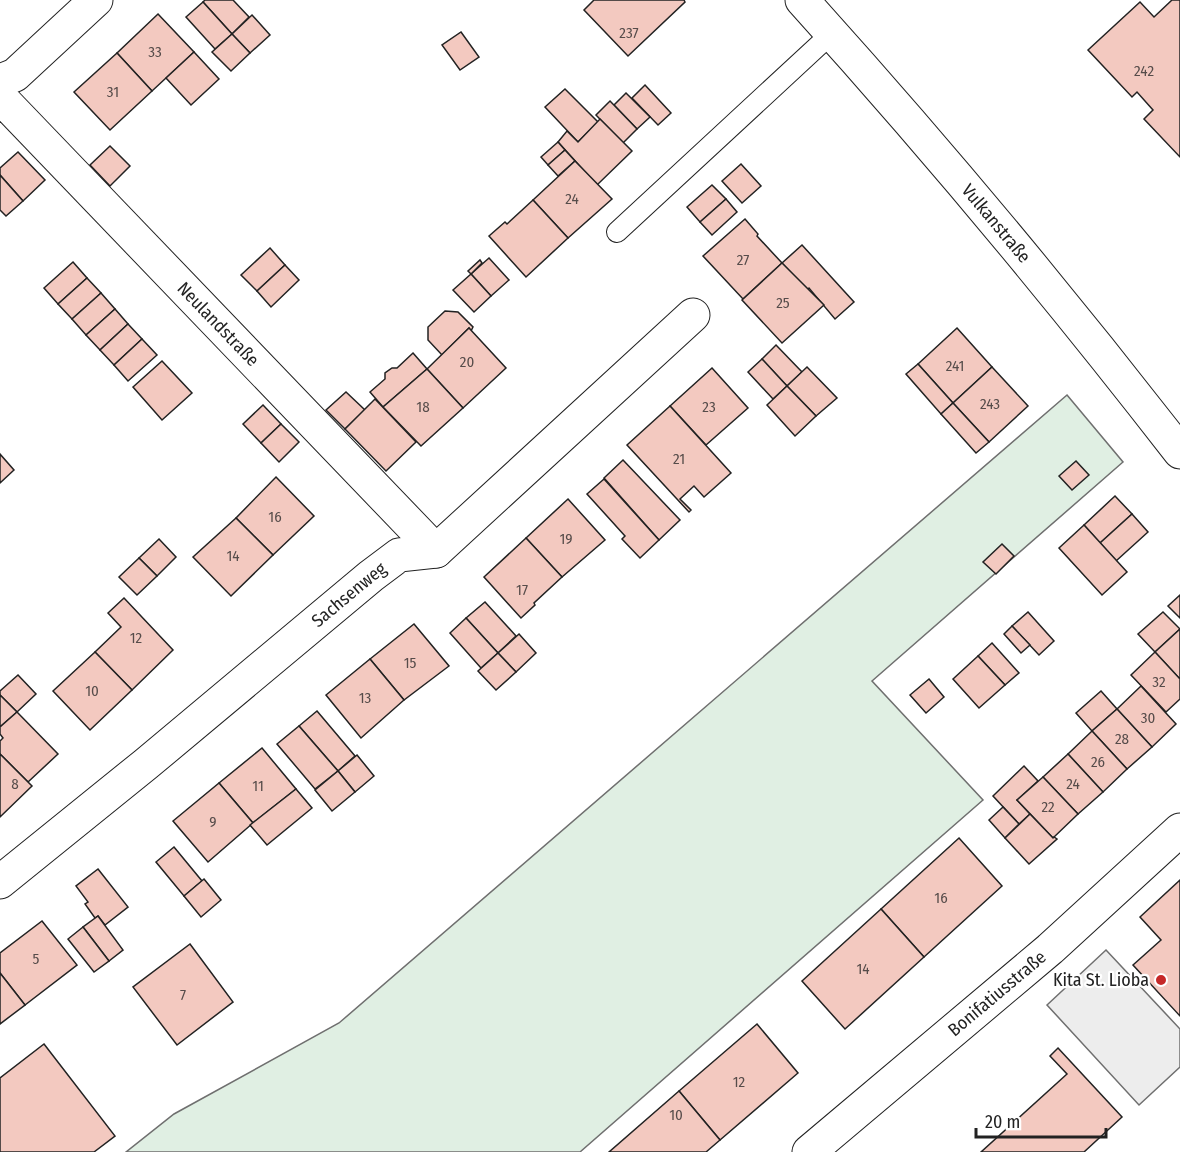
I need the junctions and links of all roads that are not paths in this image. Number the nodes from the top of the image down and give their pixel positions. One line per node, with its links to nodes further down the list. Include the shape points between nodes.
1 (96, 0): 4 (street, via 15,75)
2 (802, 0): 3 (street, Vulkanstraße)
3 (832, 33): 6 (lane); 8 (street, Vulkanstraße, via 951,169)
4 (0, 81)
5 (0, 97): 9 (street, Neulandstraße)
6 (617, 232)
7 (693, 315): 9 (street)
8 (1180, 452)
9 (436, 550): 11 (street, Sachsenweg, via 399,555 371,576)
10 (1180, 830): 12 (street, Bonifatiusstraße, via 1050,949)
11 (0, 882)
12 (809, 1152)

